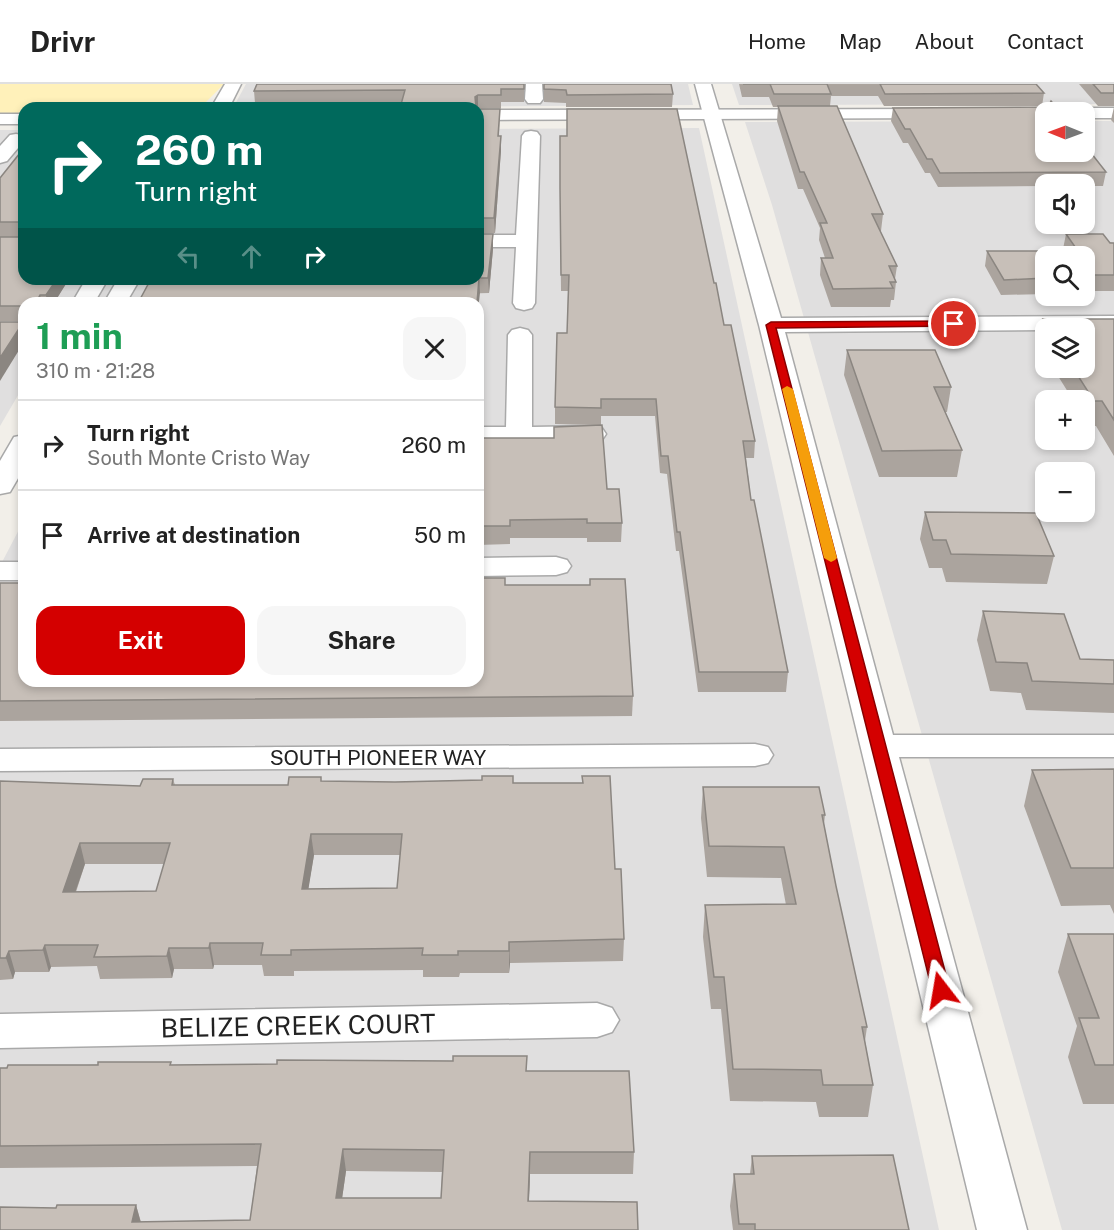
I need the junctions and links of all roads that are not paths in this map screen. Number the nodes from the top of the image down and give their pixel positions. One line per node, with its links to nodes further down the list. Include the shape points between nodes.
1 (233, 84): 3 (street)
2 (706, 99): 6 (street); 7 (street); 17 (street)
3 (223, 102)
4 (1095, 113): 5 (street)
5 (1114, 113)
6 (954, 114)
7 (484, 115)
8 (0, 119): 9 (street)
9 (18, 119)
10 (531, 136): 14 (street)
11 (16, 139): 12 (street)
12 (0, 157)
13 (484, 241): 14 (street)
14 (526, 241): 15 (street)
15 (524, 303)
16 (1114, 323): 17 (street)
17 (771, 325): 28 (street)
18 (520, 335): 19 (street)
19 (519, 434): 20 (street); 21 (street)
20 (593, 434)
21 (484, 435)
22 (18, 454): 23 (street)
23 (0, 486)
24 (556, 566): 25 (street)
25 (484, 567)
26 (0, 571): 27 (street)
27 (18, 571)
28 (879, 746): 29 (street); 34 (street)
29 (1114, 746)
30 (755, 755): 31 (street, SOUTH PIONEER WAY)
31 (0, 760)
32 (597, 1020): 33 (street, BELIZE CREEK COURT)
33 (0, 1031)
34 (1002, 1230)

